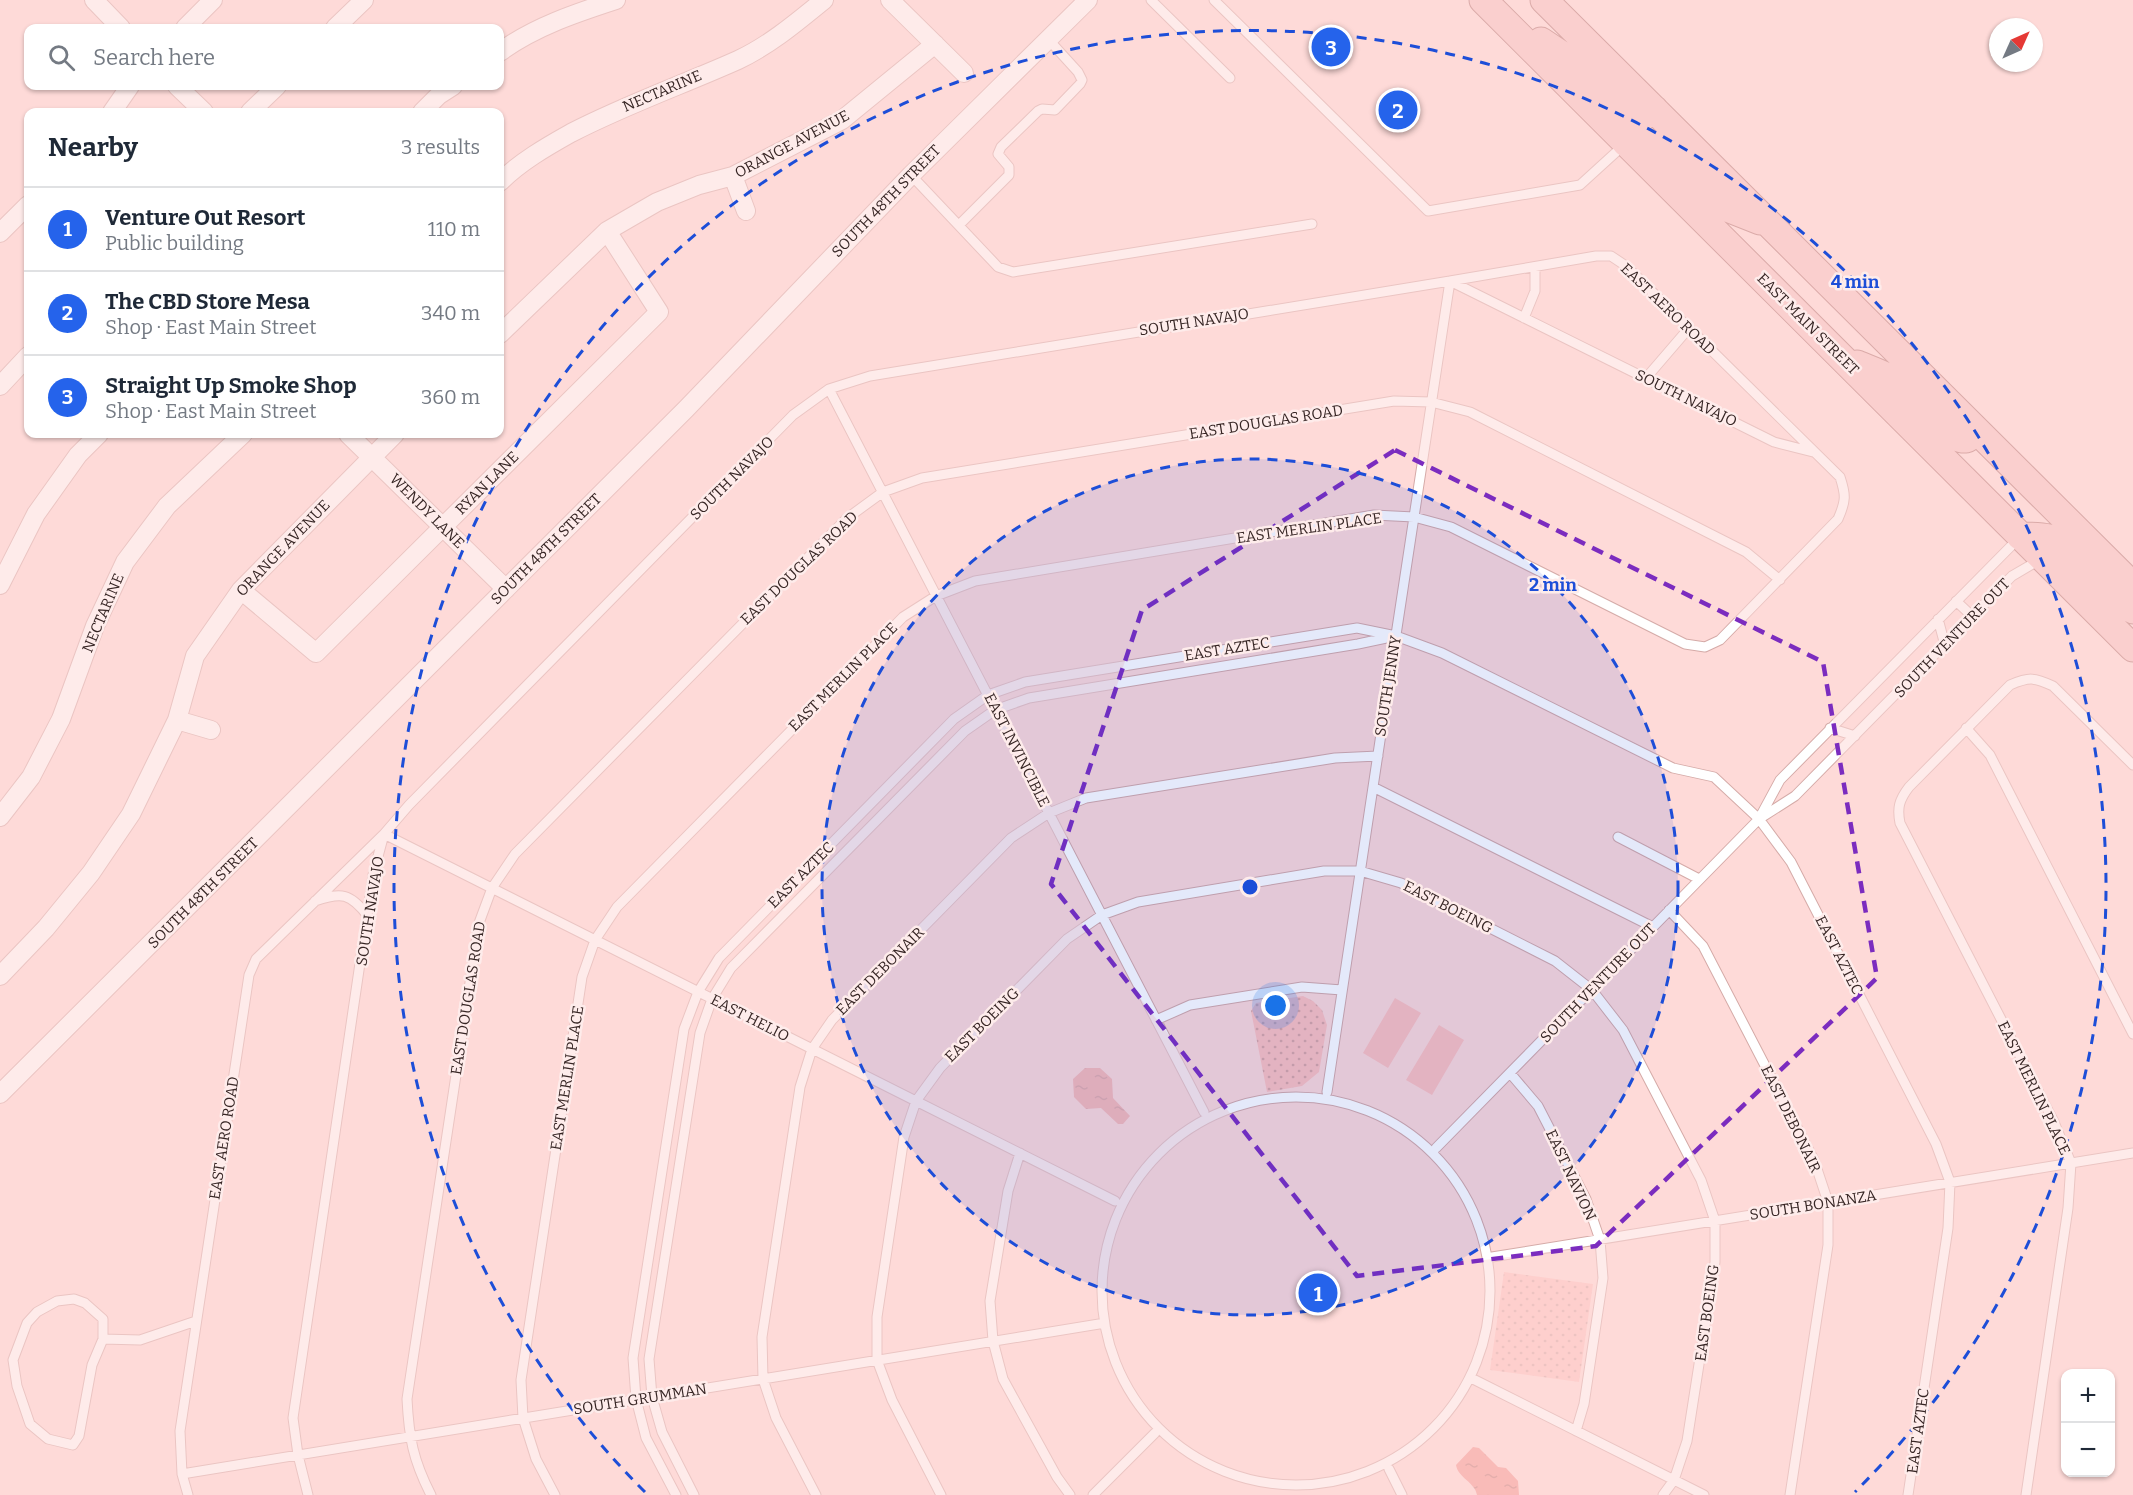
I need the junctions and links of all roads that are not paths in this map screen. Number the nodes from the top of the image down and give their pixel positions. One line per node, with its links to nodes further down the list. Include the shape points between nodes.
1 (94, 0): 12 (street)
2 (213, 0): 13 (street)
3 (364, 0): 14 (street)
4 (616, 0): 17 (street, via 572,14)
5 (824, 0): 32 (street, NECTARINE, via 780,35 740,59 607,114 551,144)
6 (890, 0): 16 (street)
7 (1088, 0): 15 (street, SOUTH 48TH STREET)
8 (1151, 0): 19 (lane)
9 (1214, 0): 29 (lane, via 1428,211 1580,185)
10 (1544, 0): 28 (main road)
11 (1488, 5): 28 (main road, via 1574,63 1630,115 1640,119); 29 (main road, EAST MAIN STREET)
12 (117, 24)
13 (189, 24)
14 (339, 24)
15 (1048, 39): 30 (street, SOUTH 48TH STREET); 36 (lane, via 1082,80 1055,110 1038,111 1001,147 998,154 1009,167 1010,175)
16 (935, 44): 18 (street); 31 (street, ORANGE AVENUE, via 842,120)
17 (504, 49)
18 (964, 73)
19 (1230, 78)
20 (127, 90): 24 (street)
21 (181, 90): 25 (street)
22 (274, 90): 26 (street)
23 (447, 90): 27 (street)
24 (115, 108)
25 (200, 108)
26 (254, 108)
27 (426, 108)
28 (1654, 109): 37 (main road)
29 (1626, 143): 37 (main road, via 1641,141 1658,146 1722,206); 45 (main road, EAST MAIN STREET)
30 (911, 175): 36 (lane); 66 (street, SOUTH 48TH STREET)
31 (734, 176): 34 (street); 38 (street, ORANGE AVENUE, via 657,202)
32 (504, 178)
33 (24, 210): 39 (street)
34 (746, 211)
35 (1312, 224): 36 (lane, via 1013,272 998,267)
36 (959, 225)
37 (1771, 225): 51 (main road)
38 (607, 231): 44 (street, ORANGE AVENUE); 60 (street, RYAN LANE, via 659,312)
39 (0, 233)
40 (1535, 267): 41 (lane, EAST AERO ROAD); 42 (lane, via 1535,291); 43 (lane, EAST AERO ROAD, via 1611,256)
41 (1450, 281): 42 (lane, SOUTH NAVAJO); 49 (lane, SOUTH NAVAJO, via 870,376); 50 (lane, SOUTH JENNY)
42 (1524, 318): 47 (lane, SOUTH NAVAJO)
43 (1689, 328): 47 (lane); 56 (lane, EAST AERO ROAD)
44 (504, 330)
45 (1840, 356): 51 (main road, via 1895,381 1960,438 1966,439); 61 (main road, EAST MAIN STREET)
46 (24, 360): 48 (street)
47 (1646, 378): 56 (lane, SOUTH NAVAJO, via 1774,442)
48 (0, 386)
49 (829, 389): 58 (lane, EAST INVINCIBLE); 89 (lane, SOUTH NAVAJO, via 785,423)
50 (1431, 402): 58 (lane, EAST DOUGLAS ROAD, via 1394,401 922,478); 59 (lane, SOUTH JENNY); 63 (lane, EAST DOUGLAS ROAD, via 1470,412 1746,552)
51 (1977, 431): 65 (main road)
52 (95, 438): 64 (street, via 78,455 36,514)
53 (239, 438): 87 (street, NECTARINE, via 167,506 125,562 95,626 61,719 31,777)
54 (352, 438): 57 (street, WENDY LANE)
55 (391, 438): 57 (street, ORANGE AVENUE)
56 (1816, 452): 63 (lane, EAST AERO ROAD, via 1840,477 1844,505 1838,519)
57 (371, 456): 60 (street, WENDY LANE); 67 (street, ORANGE AVENUE)
58 (883, 492): 68 (lane, EAST INVINCIBLE); 93 (lane, EAST DOUGLAS ROAD, via 846,519 515,854)
59 (1414, 517): 63 (lane, EAST MERLIN PLACE, via 1451,527 1685,644 1705,647 1720,640); 68 (lane, EAST MERLIN PLACE, via 1374,515 975,581); 73 (lane, SOUTH JENNY)
60 (443, 527): 66 (street, WENDY LANE); 67 (street, RYAN LANE, via 316,653)
61 (2020, 536): 62 (main road, EAST MAIN STREET); 69 (lane, SOUTH VENTURE OUT); 70 (main road, via 2046,537 2058,542)
62 (2043, 558): 71 (lane, SOUTH VENTURE OUT, via 2012,576); 75 (main road, EAST MAIN STREET)
63 (1780, 580)
64 (0, 585)
65 (2133, 586)
66 (506, 589): 110 (street, SOUTH 48TH STREET)
67 (241, 590): 78 (street, ORANGE AVENUE, via 195,656)
68 (936, 596): 76 (lane, EAST INVINCIBLE); 99 (lane, EAST MERLIN PLACE, via 903,617 617,907)
69 (1956, 600): 71 (lane); 72 (lane, SOUTH VENTURE OUT)
70 (2133, 610)
71 (1972, 616): 74 (lane, SOUTH VENTURE OUT)
72 (1938, 619): 74 (lane); 79 (lane, SOUTH VENTURE OUT)
73 (1396, 636): 76 (lane, EAST AZTEC, via 1357,628 1025,682); 77 (lane, EAST AZTEC, via 1029,698); 83 (lane, SOUTH JENNY); 88 (lane, EAST AZTEC, via 1442,653 1673,768 1714,777)
74 (1945, 645): 82 (lane, SOUTH VENTURE OUT)
75 (2133, 648)
76 (988, 695): 77 (lane, EAST INVINCIBLE); 103 (lane, EAST AZTEC, via 954,719 719,958)
77 (995, 710): 86 (lane, EAST INVINCIBLE); 104 (lane, EAST AZTEC, via 965,731 732,968)
78 (177, 720): 81 (street); 100 (street, ORANGE AVENUE, via 131,814 91,873 46,928)
79 (1830, 728): 82 (lane); 88 (lane, SOUTH VENTURE OUT, via 1780,780)
80 (1966, 728): 84 (lane, via 2010,685 2037,679 2053,686); 106 (lane, via 1990,755); 116 (lane, EAST MERLIN PLACE, via 1901,798 1897,809 1900,823 2054,1122)
81 (211, 730)
82 (1855, 736): 88 (lane, SOUTH VENTURE OUT, via 1795,796)
83 (1378, 756): 85 (lane, SOUTH JENNY); 86 (lane, EAST DEBONAIR, via 1335,758 1086,798)
84 (2132, 765)
85 (1373, 787): 91 (lane, SOUTH JENNY); 98 (lane)
86 (1049, 813): 96 (lane, EAST INVINCIBLE); 107 (lane, EAST DEBONAIR, via 1011,838 832,1020)
87 (0, 817)
88 (1759, 819): 92 (lane, SOUTH VENTURE OUT); 117 (lane, EAST AZTEC, via 1791,862 1936,1144)
89 (384, 834): 93 (lane, EAST HELIO); 94 (lane, EAST AERO ROAD); 97 (lane, SOUTH NAVAJO)
90 (1618, 837): 92 (lane)
91 (1360, 871): 96 (lane, EAST BOEING, via 1324,872 1138,902); 101 (lane, SOUTH JENNY); 102 (lane, EAST BOEING, via 1401,883 1555,961)
92 (1699, 879): 95 (lane, SOUTH VENTURE OUT)
93 (492, 888): 99 (lane, EAST HELIO); 135 (lane, EAST DOUGLAS ROAD, via 478,923 407,1399)
94 (313, 901): 97 (lane, via 335,894 346,896); 123 (lane, EAST AERO ROAD, via 256,959 249,975)
95 (1669, 910): 98 (lane, SOUTH VENTURE OUT); 119 (lane, EAST DEBONAIR, via 1702,946 1814,1160)
96 (1102, 915): 105 (lane, EAST INVINCIBLE); 111 (lane, EAST BOEING, via 1067,939 940,1068)
97 (368, 916): 136 (lane, SOUTH NAVAJO, via 293,1418)
98 (1653, 927): 102 (lane, SOUTH VENTURE OUT)
99 (595, 940): 103 (lane, EAST HELIO); 132 (lane, EAST MERLIN PLACE, via 582,977 521,1380)
100 (0, 975)
101 (1342, 990): 105 (lane, via 1302,987 1190,1005); 109 (lane, SOUTH JENNY)
102 (1592, 990): 108 (lane, SOUTH VENTURE OUT); 120 (lane, EAST BOEING, via 1623,1030 1701,1180)
103 (698, 992): 104 (lane, EAST HELIO); 131 (lane, EAST AZTEC, via 684,1029 633,1358)
104 (712, 999): 107 (lane, EAST HELIO); 130 (lane, EAST AZTEC, via 700,1033 649,1359)
105 (1156, 1020): 112 (lane, EAST INVINCIBLE)
106 (2133, 1034)
107 (812, 1049): 111 (lane, EAST HELIO); 128 (lane, EAST DEBONAIR, via 800,1088 764,1325)
108 (1510, 1073): 113 (lane, SOUTH VENTURE OUT); 121 (lane, EAST NAVION, via 1538,1106 1586,1199)
109 (1327, 1092): 112 (lane); 113 (lane)
110 (0, 1094)
111 (916, 1101): 115 (lane, EAST HELIO); 127 (lane, EAST BOEING, via 904,1137 879,1306)
112 (1204, 1112): 118 (lane)
113 (1436, 1148): 122 (lane)
114 (2133, 1153): 116 (lane, SOUTH BONANZA)
115 (1020, 1154): 118 (lane, EAST HELIO); 126 (lane, via 1008,1191 990,1301)
116 (2071, 1163): 117 (lane, SOUTH BONANZA); 156 (lane, EAST MERLIN PLACE, via 2068,1208)
117 (1950, 1182): 119 (lane, SOUTH BONANZA); 155 (lane, EAST AZTEC, via 1948,1228)
118 (1115, 1201): 124 (lane)
119 (1828, 1202): 120 (lane, SOUTH BONANZA); 154 (lane, EAST DEBONAIR, via 1828,1245)
120 (1715, 1221): 121 (lane, SOUTH BONANZA); 139 (lane, EAST BOEING, via 1715,1262 1687,1441)
121 (1600, 1240): 122 (lane, SOUTH BONANZA); 133 (lane, EAST NAVION, via 1603,1278 1584,1404)
122 (1492, 1257): 129 (lane)
123 (196, 1321): 125 (lane, via 140,1340); 138 (lane, EAST AERO ROAD, via 180,1431)
124 (1099, 1324): 126 (lane, SOUTH GRUMMAN); 134 (lane)
125 (103, 1339): 125 (lane, via 103,1319 74,1299 57,1301 27,1323 13,1360 17,1386 30,1424 48,1439 73,1445 79,1436 92,1365)
126 (993, 1341): 127 (lane, SOUTH GRUMMAN); 149 (lane, via 1003,1379)
127 (877, 1360): 128 (lane, SOUTH GRUMMAN); 148 (lane, EAST BOEING, via 892,1400)
128 (763, 1379): 130 (lane, SOUTH GRUMMAN); 147 (lane, EAST DEBONAIR, via 776,1418)
129 (1475, 1380): 133 (lane); 137 (lane)
130 (652, 1397): 131 (lane, SOUTH GRUMMAN); 146 (lane, EAST AZTEC, via 662,1432)
131 (636, 1399): 132 (lane, SOUTH GRUMMAN); 145 (lane, EAST AZTEC, via 646,1438)
132 (522, 1418): 135 (lane, SOUTH GRUMMAN); 144 (lane, EAST MERLIN PLACE, via 536,1459)
133 (1576, 1431): 139 (lane)
134 (1155, 1433): 140 (lane); 150 (lane)
135 (409, 1437): 136 (lane, SOUTH GRUMMAN); 143 (lane, EAST DOUGLAS ROAD)
136 (298, 1455): 138 (lane, SOUTH GRUMMAN); 142 (lane, SOUTH NAVAJO)
137 (1389, 1469): 140 (lane); 151 (lane)
138 (182, 1474): 141 (lane, EAST AERO ROAD)
139 (1674, 1480): 152 (lane, EAST BOEING); 153 (lane)
140 (1266, 1492)
141 (188, 1495)
142 (308, 1495)
143 (431, 1495)
144 (555, 1495)
145 (676, 1495)
146 (694, 1495)
147 (816, 1495)
148 (941, 1495)
149 (1070, 1495)
150 (1093, 1495)
151 (1402, 1495)
152 (1663, 1495)
153 (1704, 1495)
154 (1790, 1495)
155 (1908, 1495)
156 (2026, 1495)

